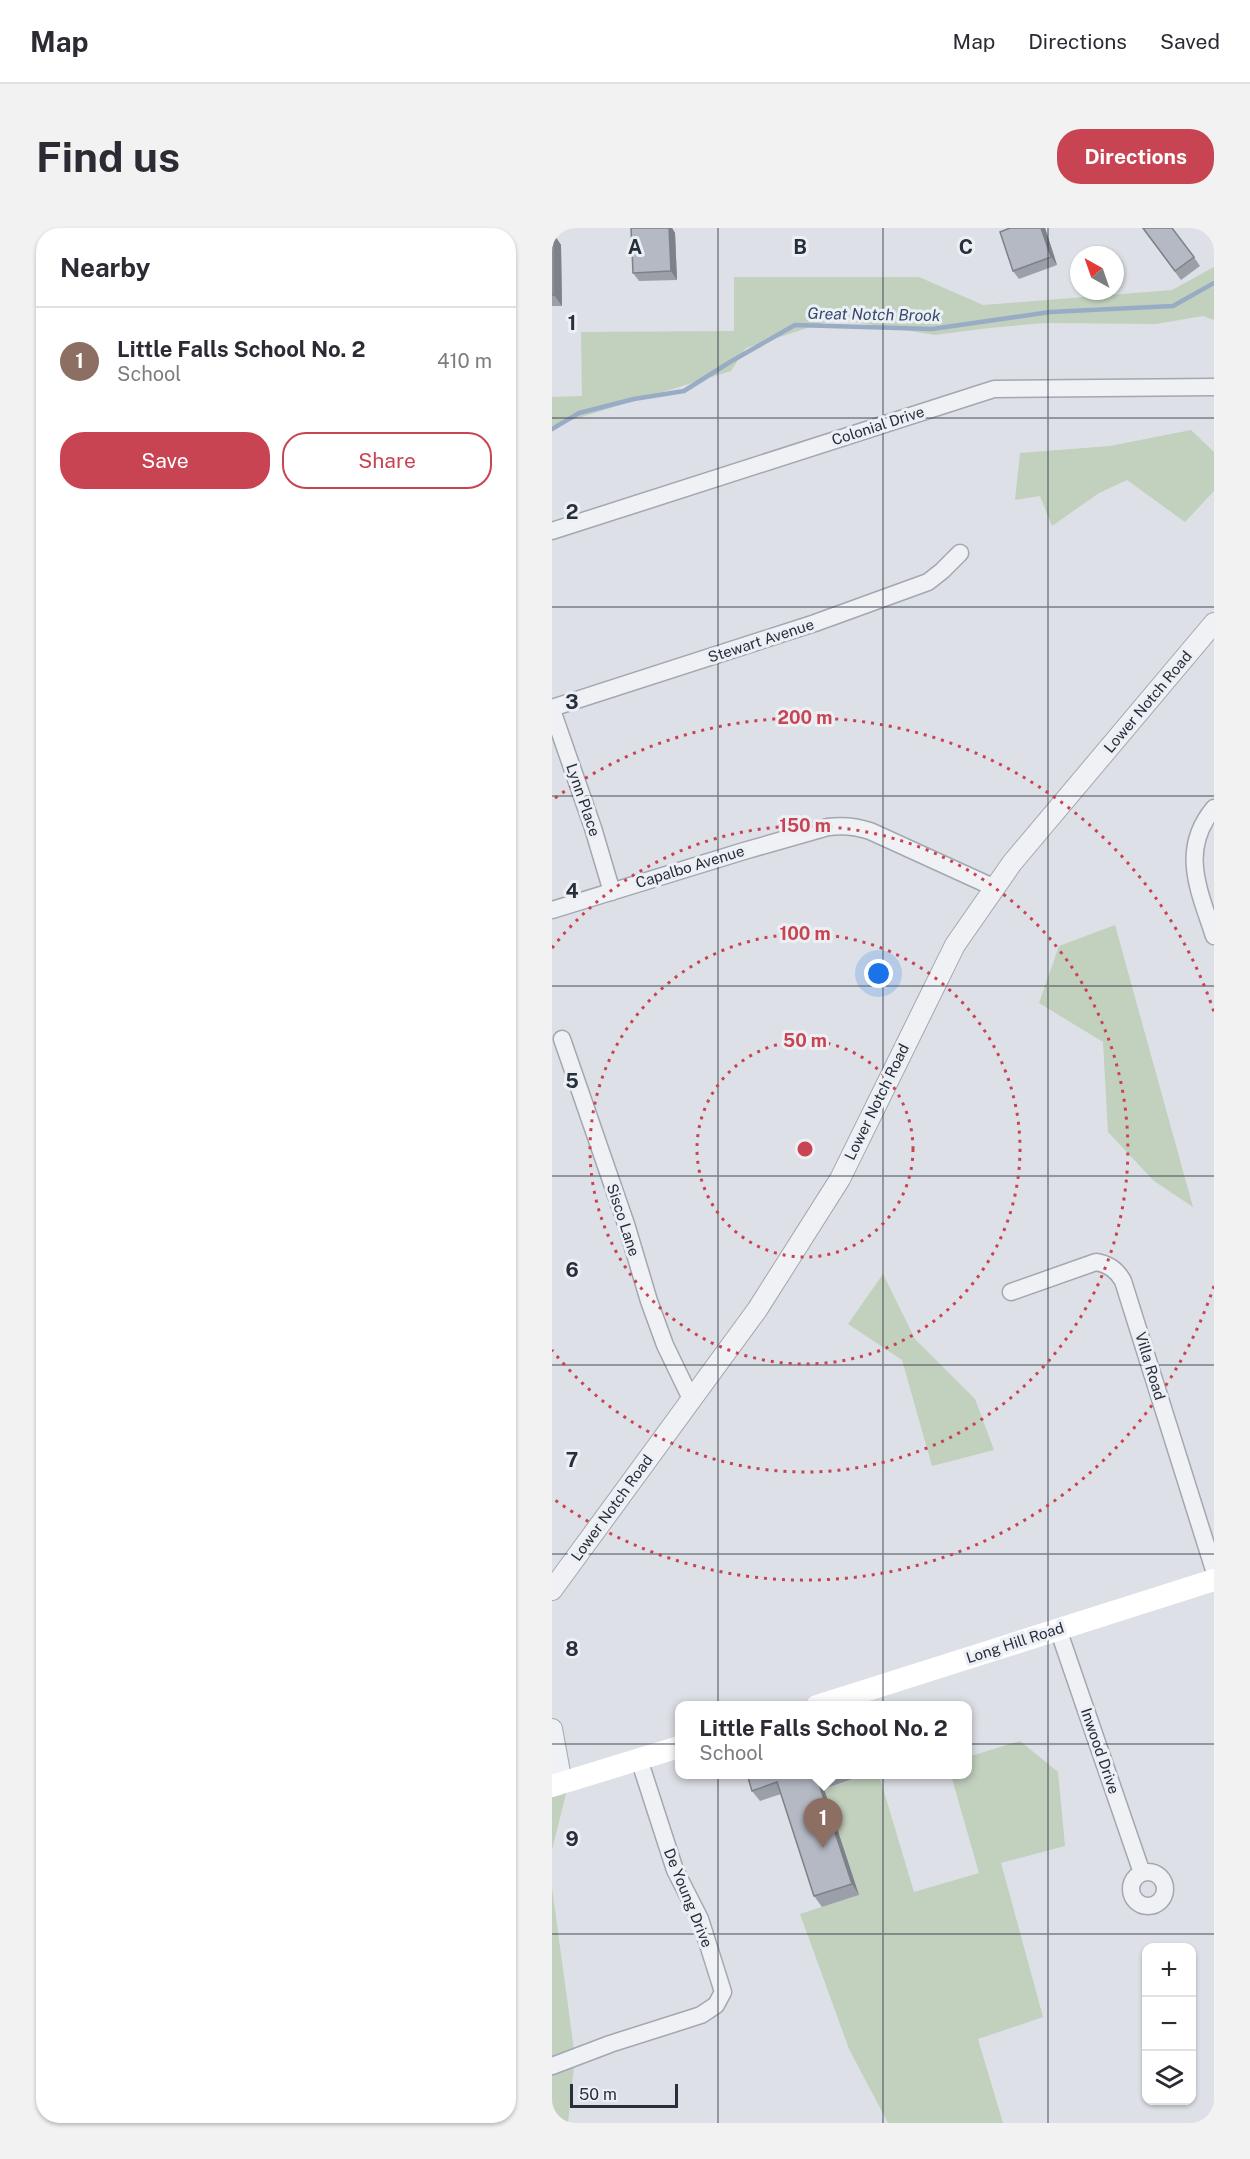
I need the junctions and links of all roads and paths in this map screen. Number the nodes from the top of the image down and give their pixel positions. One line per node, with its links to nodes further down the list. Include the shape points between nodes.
1 (1214, 387): 2 (street, Colonial Drive, via 994,389)
2 (552, 531)
3 (960, 553): 5 (street, Stewart Avenue, via 928,582)
4 (1214, 623): 7 (street, Lower Notch Road)
5 (552, 709): 8 (street, Lynn Place)
6 (1214, 808): 10 (street, via 1203,821 1193,861)
7 (995, 888): 8 (street, Capalbo Avenue, via 870,831 842,826 744,850); 13 (street, Lower Notch Road, via 955,945 840,1179 757,1310)
8 (612, 892): 9 (street, Capalbo Avenue)
9 (552, 910)
10 (1214, 936)
11 (562, 1039): 13 (street, Sisco Lane, via 649,1301 665,1345)
12 (1011, 1293): 14 (street, Villa Road, via 1096,1262 1119,1274)
13 (692, 1398): 16 (street, Lower Notch Road)
14 (1214, 1570)
15 (1214, 1580): 17 (main road, Long Hill Road)
16 (552, 1590)
17 (1058, 1629): 18 (main road, Long Hill Road); 23 (street, Inwood Drive)
18 (833, 1701)
19 (552, 1729): 22 (street)
20 (675, 1748): 21 (main road)
21 (639, 1759): 22 (main road); 24 (street, De Young Drive, via 675,1870 700,1919 723,1992 716,2005 701,2015)
22 (557, 1785)
23 (1142, 1873)
24 (552, 2066)

